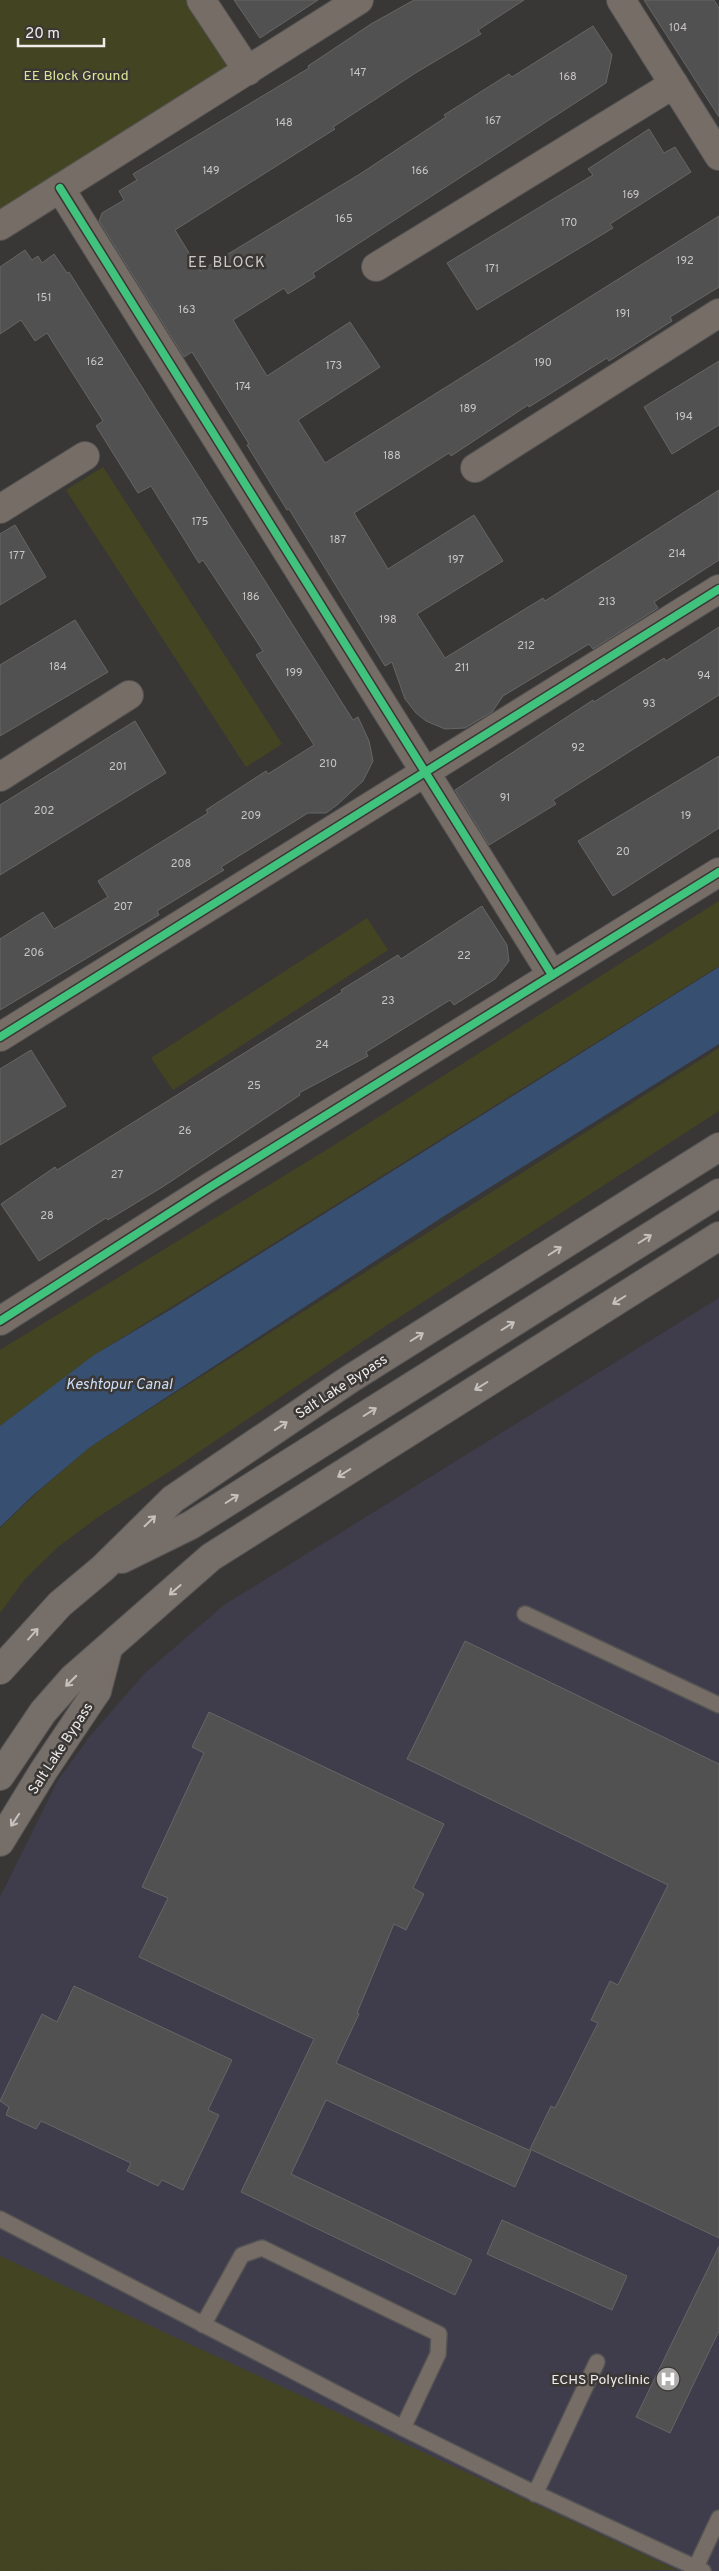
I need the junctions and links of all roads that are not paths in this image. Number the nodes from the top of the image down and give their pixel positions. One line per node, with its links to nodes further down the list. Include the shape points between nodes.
1 (202, 0): 4 (street)
2 (359, 0): 4 (street)
3 (621, 0): 5 (street)
4 (248, 70): 7 (street)
5 (674, 84): 6 (street); 9 (street)
6 (719, 156)
7 (60, 188): 8 (street); 16 (street)
8 (0, 226)
9 (376, 267)
10 (719, 313): 12 (street)
11 (86, 456): 13 (street)
12 (475, 468)
13 (0, 509)
14 (719, 589): 16 (street)
15 (129, 695): 17 (street)
16 (427, 772): 19 (street); 20 (street)
17 (0, 777)
18 (719, 872): 19 (street)
19 (552, 975): 24 (street)
20 (0, 1037)
21 (719, 1147): 25 (main road, Salt Lake Bypass, one-way to 21, via 173,1499 350,1379)
22 (719, 1193): 25 (main road, one-way to 22, via 191,1525)
23 (719, 1236): 27 (main road, Salt Lake Bypass, one-way to 27, via 211,1557)
24 (0, 1321)
25 (103, 1568): 28 (main road, Salt Lake Bypass, one-way to 25, via 60,1604)
26 (525, 1614): 30 (lane)
27 (108, 1649): 29 (street, Salt Lake Bypass); 31 (main road, Salt Lake Bypass, one-way to 31, via 42,1712)
28 (0, 1670)
29 (97, 1690): 32 (main road, Salt Lake Bypass, one-way to 32)
30 (719, 1705)
31 (0, 1776)
32 (0, 1842)
33 (0, 2219): 34 (lane)
34 (203, 2325): 36 (lane); 36 (lane, via 242,2255 262,2248 439,2334 438,2354)
35 (597, 2362): 37 (lane)
36 (403, 2428): 37 (lane)
37 (535, 2494): 39 (lane)
38 (719, 2518): 39 (lane)
39 (698, 2570)

